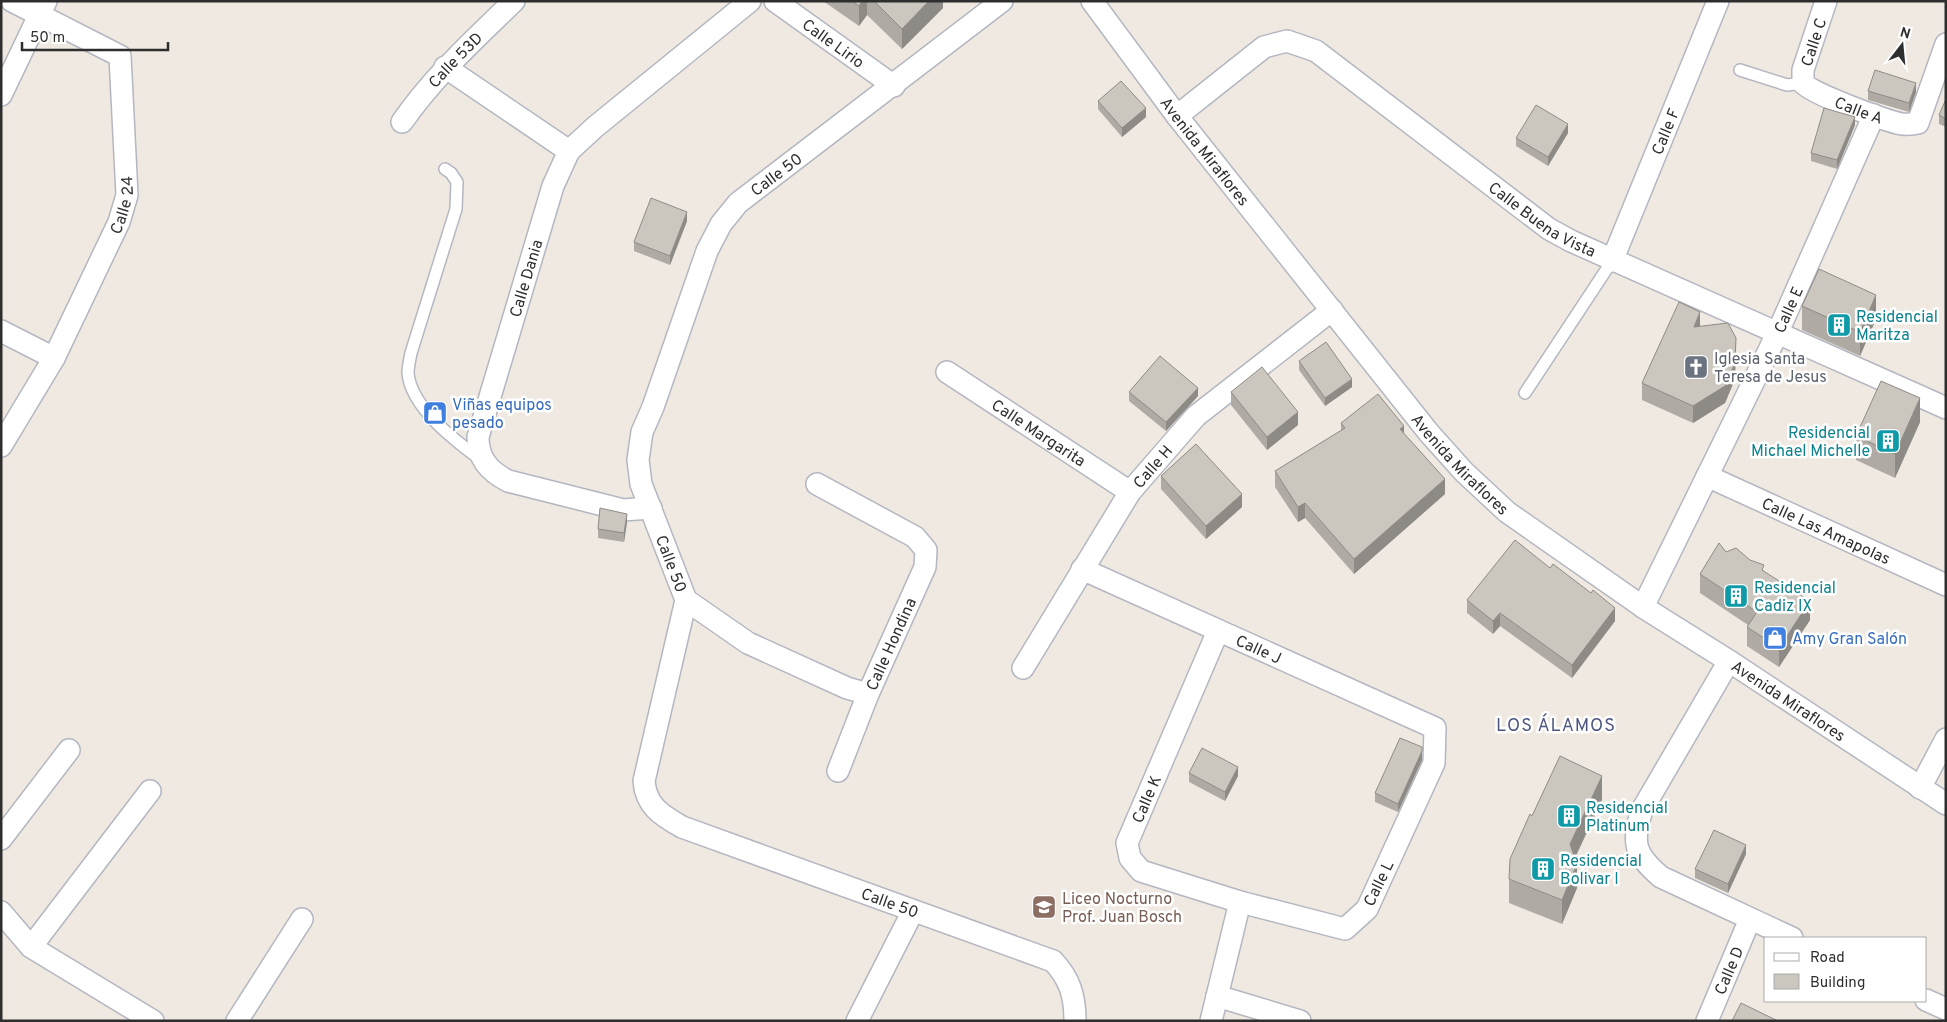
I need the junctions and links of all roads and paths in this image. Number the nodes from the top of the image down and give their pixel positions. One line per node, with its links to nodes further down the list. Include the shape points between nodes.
1 (12, 1): 9 (street, Calle 24)
2 (514, 1): 11 (street, Calle 53D)
3 (750, 1): 19 (street, Calle Dania)
4 (775, 1): 14 (street, Calle Lirio)
5 (1002, 1): 14 (street, Calle 50)
6 (1092, 1): 17 (street, Avenida Miraflores)
7 (1718, 1): 21 (street, Calle F)
8 (1826, 1): 13 (street, Calle C, via 1803,70)
9 (43, 8): 15 (street); 25 (street, Calle 24, via 120,56 127,195 119,222)
10 (1946, 44): 16 (street, Calle A, via 1918,122 1901,124)
11 (445, 67): 18 (street, Calle 53D); 19 (street)
12 (1740, 70): 13 (lane, via 1788,84)
13 (1803, 83): 16 (street, Calle A, via 1813,91)
14 (894, 86): 34 (street, Calle 50, via 738,203 721,224 706,251 642,432 638,460 641,484)
15 (1, 95)
16 (1874, 115): 24 (street, Calle E)
17 (1177, 116): 21 (street, Calle Buena Vista, via 1264,47 1287,41 1302,45 1316,51 1549,229); 22 (street, Avenida Miraflores)
18 (402, 122)
19 (570, 151): 30 (street, Calle Dania, via 553,186 478,437 478,451)
20 (445, 169): 30 (lane, via 457,182 456,209 408,372 412,387 430,416 448,435)
21 (1612, 261): 24 (street, Calle Buena Vista); 27 (lane)
22 (1332, 310): 33 (street, Calle H, via 1196,416); 38 (street, Avenida Miraflores, via 1428,432 1464,472 1506,512)
23 (1, 331): 25 (street)
24 (1777, 334): 28 (street, Calle Buena Vista); 31 (street, Calle E)
25 (54, 358): 29 (street, Calle 24)
26 (948, 372): 33 (street, Calle Margarita)
27 (1525, 393)
28 (1946, 408)
29 (1, 446)
30 (485, 463): 34 (street, via 508,481 623,510)
31 (1707, 476): 36 (street, Calle Las Amapolas); 38 (street, Calle E)
32 (817, 484): 42 (street, Calle Hondina, via 916,537 926,550 925,567)
33 (1130, 492): 35 (street, Calle H)
34 (651, 508): 37 (street, Calle 50)
35 (1082, 570): 39 (street, Calle J); 41 (street, Calle H)
36 (1946, 585)
37 (686, 600): 42 (street, Calle Hondina, via 748,642 847,688); 52 (street, Calle 50, via 644,781 645,795 652,807 682,827)
38 (1643, 607): 40 (street, Avenida Miraflores)
39 (1218, 630): 43 (street, Calle J); 51 (street, Calle K, via 1126,843 1130,858 1141,871)
40 (1729, 661): 47 (street, Avenida Miraflores); 55 (street, via 1642,810 1636,828 1636,847 1646,864 1662,877)
41 (1024, 668)
42 (868, 694): 46 (street)
43 (1436, 728): 51 (street, Calle L, via 1434,763 1367,908 1345,929)
44 (1946, 738): 47 (street)
45 (69, 750): 50 (street)
46 (838, 771)
47 (1920, 788): 49 (street, Avenida Miraflores)
48 (150, 790): 57 (street)
49 (1946, 804)
50 (1, 839)
51 (1240, 902): 58 (street)
52 (913, 911): 63 (street); 64 (street, Calle 50, via 1053,961 1066,975 1072,990)
53 (1, 912): 57 (street)
54 (302, 919): 62 (street)
55 (1750, 919): 56 (street); 67 (street, Calle D)
56 (1790, 937)
57 (32, 947): 61 (street)
58 (1217, 996): 65 (street); 66 (street)
59 (1927, 1000): 60 (street)
60 (1946, 1009)
61 (153, 1021)
62 (237, 1021)
63 (856, 1021)
64 (1076, 1021)
65 (1211, 1021)
66 (1300, 1021)
67 (1707, 1021)

